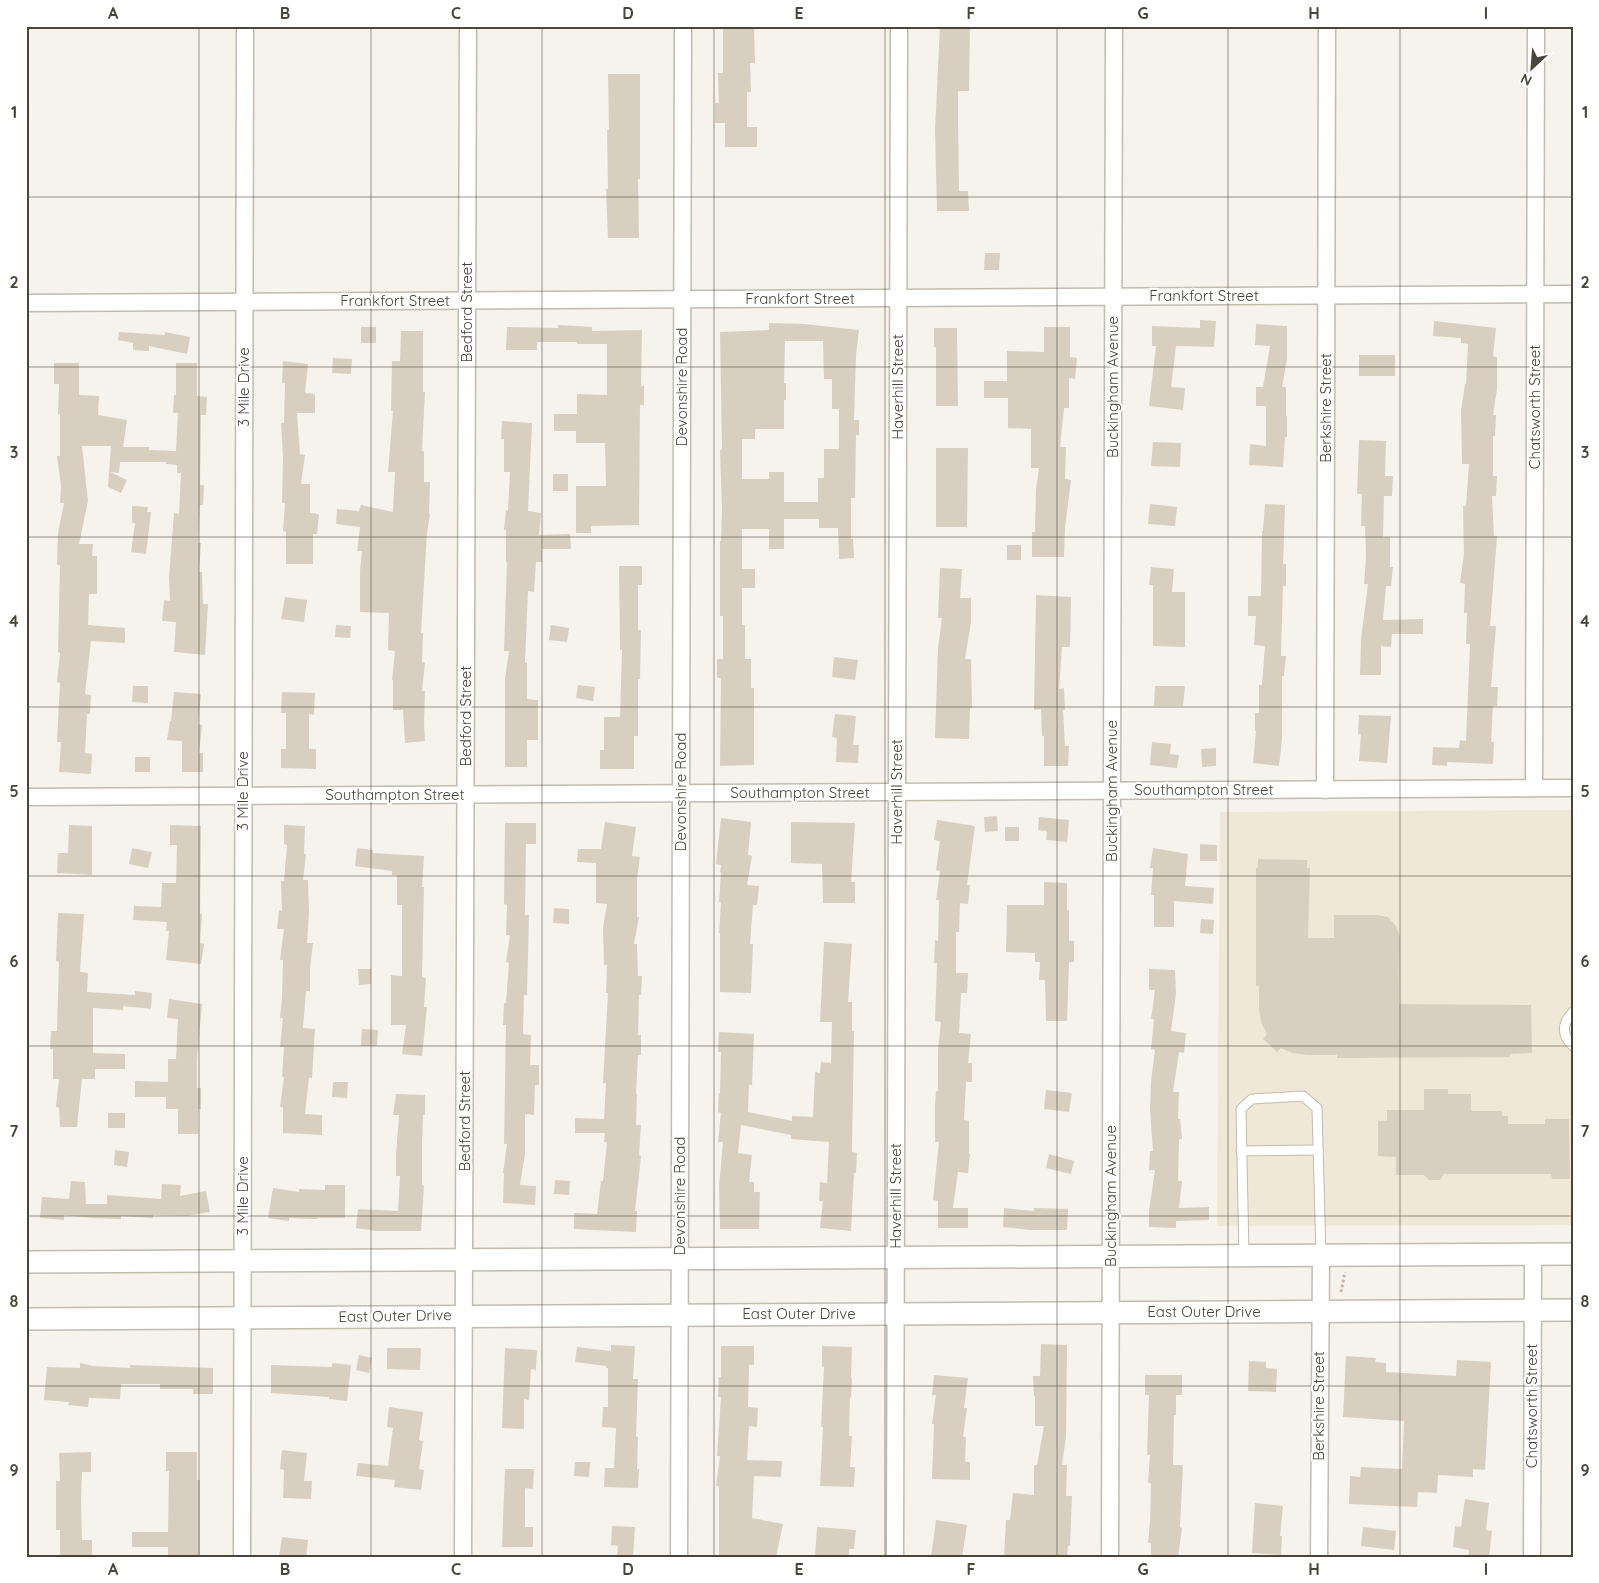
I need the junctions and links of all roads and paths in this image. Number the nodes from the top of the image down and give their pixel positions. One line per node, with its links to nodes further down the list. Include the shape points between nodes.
1 (245, 26): 15 (street, 3 Mile Drive)
2 (468, 26): 14 (street, Bedford Street)
3 (683, 26): 13 (street, Devonshire Road)
4 (899, 26): 12 (street, Haverhill Street)
5 (1114, 26): 11 (street, Buckingham Avenue)
6 (1327, 26): 10 (street, Berkshire Street)
7 (1536, 26): 8 (street, Chatsworth Street)
8 (1535, 294): 9 (street, Frankfort Street); 10 (street, Frankfort Street); 17 (street, Chatsworth Street)
9 (1573, 294)
10 (1326, 295): 11 (street, Frankfort Street); 19 (street, Berkshire Street)
11 (1113, 296): 12 (street, Frankfort Street); 20 (street, Buckingham Avenue)
12 (898, 298): 13 (street, Frankfort Street); 21 (street, Haverhill Street)
13 (682, 299): 14 (street, Frankfort Street); 23 (street, Devonshire Road)
14 (467, 300): 15 (street, Frankfort Street); 22 (street, Bedford Street)
15 (244, 301): 16 (street, Frankfort Street); 24 (street, 3 Mile Drive)
16 (26, 303)
17 (1534, 788): 18 (street, Southampton Street); 19 (street, Southampton Street)
18 (1573, 788)
19 (1325, 790): 20 (street, Southampton Street)
20 (1112, 791): 21 (street, Southampton Street); 34 (street, Buckingham Avenue)
21 (897, 792): 23 (street, Southampton Street); 35 (street, Haverhill Street)
22 (466, 794): 23 (street, Southampton Street); 24 (street, Southampton Street); 37 (street, Bedford Street)
23 (681, 794): 36 (street, Devonshire Road)
24 (243, 796): 25 (street, Southampton Street); 39 (street, 3 Mile Drive)
25 (26, 797)
26 (1573, 1012): 27 (lane, via 1564,1027 1564,1034)
27 (1573, 1046)
28 (1318, 1150): 29 (lane); 29 (lane, via 1317,1108 1303,1096 1252,1099 1241,1109); 33 (lane)
29 (1242, 1151): 32 (lane)
30 (1573, 1254): 31 (street)
31 (1533, 1255): 33 (street); 42 (street, Chatsworth Street)
32 (1244, 1256): 33 (street); 34 (street)
33 (1321, 1256): 44 (street, Berkshire Street)
34 (1111, 1257): 35 (street); 45 (street, Buckingham Avenue)
35 (896, 1258): 36 (street); 46 (street, Haverhill Street)
36 (680, 1260): 37 (street); 47 (street, Devonshire Road)
37 (464, 1261): 39 (street); 48 (street, Bedford Street)
38 (26, 1262): 39 (street)
39 (243, 1262): 49 (street, 3 Mile Drive)
40 (1346, 1272): 41 (path)
41 (1341, 1292)
42 (1533, 1310): 43 (street, East Outer Drive); 44 (street, East Outer Drive); 57 (street, Chatsworth Street)
43 (1573, 1310)
44 (1319, 1311): 45 (street, East Outer Drive); 56 (street, Berkshire Street)
45 (1110, 1312): 46 (street, East Outer Drive); 55 (street, Buckingham Avenue)
46 (895, 1313): 47 (street, East Outer Drive); 54 (street, Haverhill Street)
47 (680, 1315): 48 (street, East Outer Drive); 53 (street, Devonshire Road)
48 (464, 1316): 49 (street, East Outer Drive); 52 (street, Bedford Street)
49 (242, 1318): 50 (street, East Outer Drive); 51 (street, 3 Mile Drive)
50 (26, 1319)
51 (242, 1557)
52 (464, 1557)
53 (679, 1557)
54 (895, 1557)
55 (1110, 1557)
56 (1319, 1557)
57 (1532, 1557)

